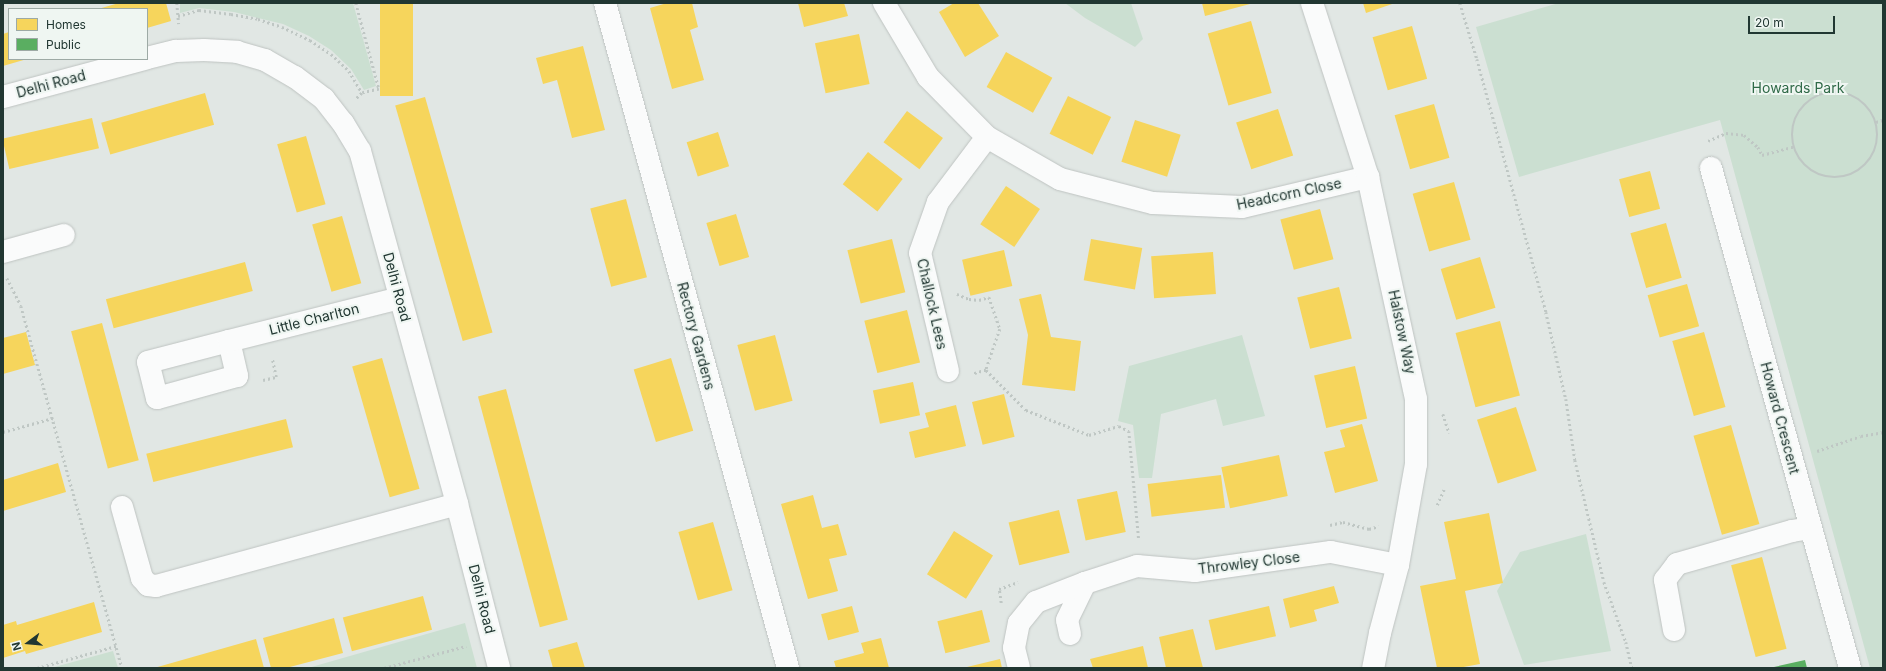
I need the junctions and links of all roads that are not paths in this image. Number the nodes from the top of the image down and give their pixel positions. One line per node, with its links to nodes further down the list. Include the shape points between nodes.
1 (605, 3): 23 (street, Rectory Gardens)
2 (884, 3): 7 (street, Headcorn Close, via 928,77)
3 (1312, 3): 9 (street, Halstow Way)
4 (148, 58): 12 (street, Delhi Road, via 176,51 237,52 265,60 295,76 324,99 360,151)
5 (142, 60): 6 (street, Delhi Road)
6 (3, 97)
7 (987, 137): 9 (street, Headcorn Close, via 1060,179 1153,203 1242,207); 14 (street, Challock Lees, via 938,202 920,253)
8 (1711, 168): 17 (street, Howard Crescent)
9 (1368, 177): 18 (street, Halstow Way, via 1416,399 1416,464)
10 (64, 235): 11 (street)
11 (4, 263)
12 (400, 298): 13 (street, Little Charlton); 15 (street, Delhi Road)
13 (229, 341)
14 (957, 373)
15 (457, 504): 16 (street, via 156,586 148,585 142,578); 22 (street, Delhi Road)
16 (122, 507)
17 (1810, 528): 20 (street, via 1677,564 1665,580); 26 (street, Howard Crescent)
18 (1398, 564): 19 (street, Throwley Close, via 1331,552 1195,571 1137,566); 25 (street, Halstow Way)
19 (1085, 583): 21 (street, via 1067,620); 24 (street, Throwley Close, via 1036,602 1019,623 1014,648)
20 (1674, 630)
21 (1070, 634)
22 (499, 668)
23 (788, 668)
24 (1019, 668)
25 (1373, 668)
26 (1850, 668)

